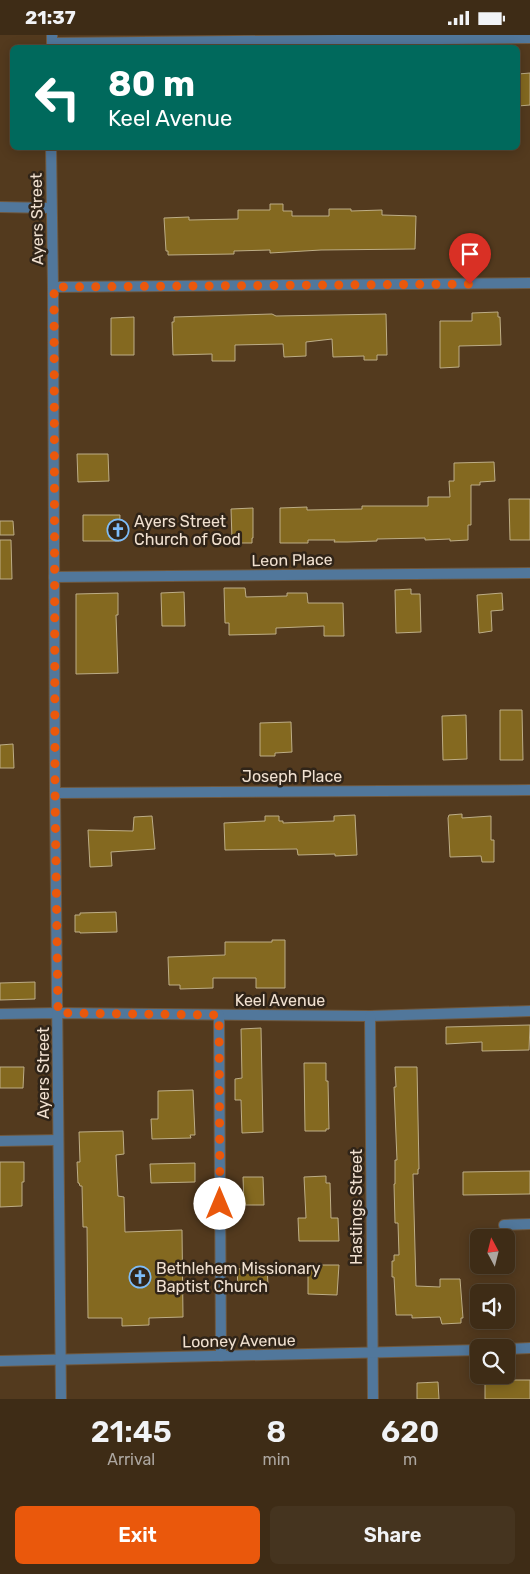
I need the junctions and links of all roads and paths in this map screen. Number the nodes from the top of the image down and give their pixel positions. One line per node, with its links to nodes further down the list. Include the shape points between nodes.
1 (530, 38): 2 (street)
2 (52, 42)
3 (51, 150): 5 (street, Ayers Street)
4 (0, 207): 5 (street)
5 (51, 209): 7 (street, Ayers Street)
6 (530, 283): 7 (street)
7 (54, 287): 9 (street, Ayers Street)
8 (530, 573): 9 (street, Leon Place)
9 (54, 577): 11 (street, Ayers Street)
10 (530, 789): 11 (street, Joseph Place)
11 (55, 793): 13 (street, Ayers Street)
12 (530, 1011): 16 (street, Keel Avenue)
13 (58, 1013): 14 (street, Keel Avenue); 15 (street, Keel Avenue); 17 (street, Ayers Street)
14 (0, 1014)
15 (219, 1015): 16 (street, Keel Avenue); 25 (street)
16 (370, 1016): 24 (street, Hastings Street)
17 (58, 1140): 18 (street); 26 (street, Ayers Street)
18 (0, 1141)
19 (530, 1224): 20 (street)
20 (504, 1225)
21 (515, 1349): 22 (street)
22 (530, 1349)
23 (470, 1350): 24 (street, Looney Avenue)
24 (373, 1353): 25 (street, Looney Avenue); 29 (street, Hastings Street)
25 (221, 1356): 26 (street, Looney Avenue)
26 (60, 1360): 27 (street, Looney Avenue); 28 (street, Ayers Street)
27 (0, 1361)
28 (61, 1399)
29 (372, 1399)

